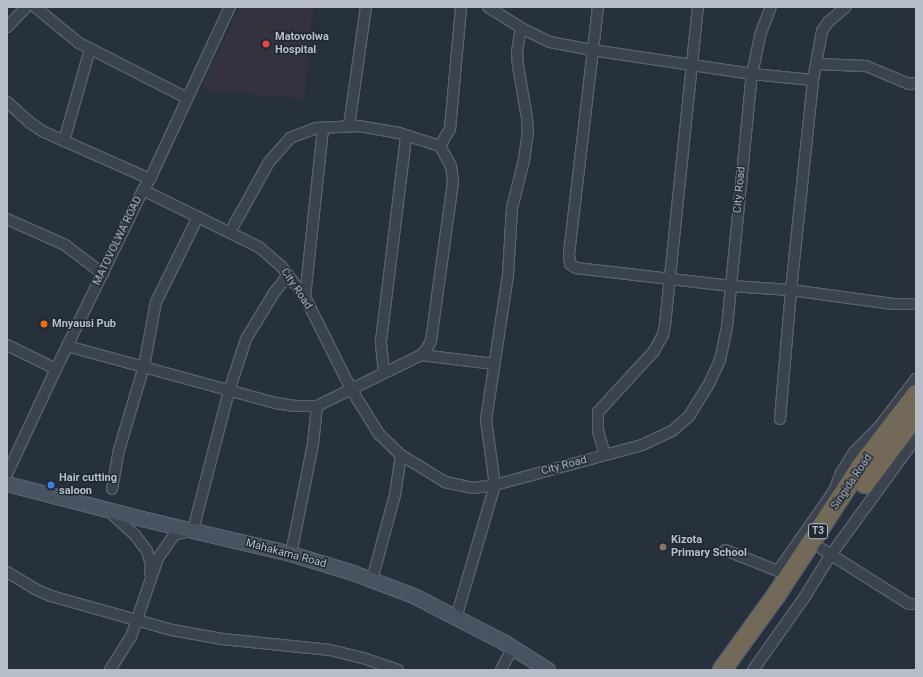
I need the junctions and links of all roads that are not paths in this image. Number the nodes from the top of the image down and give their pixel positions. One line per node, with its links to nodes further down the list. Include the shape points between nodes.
1 (26, 7): 11 (street)
2 (35, 7): 13 (street)
3 (230, 7): 20 (street, MATOVOLWA ROAD)
4 (366, 7): 22 (street)
5 (461, 7): 26 (street, via 450,129)
6 (488, 7): 12 (street)
7 (598, 7): 14 (street)
8 (698, 7): 16 (street)
9 (770, 7): 17 (street, City Road, via 760,35)
10 (846, 7): 15 (street, via 824,27)
11 (7, 27)
12 (521, 28): 14 (street, via 550,42); 42 (street, via 517,52 528,133 512,208 508,274)
13 (90, 49): 20 (street); 25 (street)
14 (592, 50): 16 (street); 34 (street, via 569,254 570,264 576,268)
15 (816, 64): 18 (street); 19 (street, via 866,66)
16 (692, 65): 17 (street); 34 (street)
17 (752, 74): 18 (street); 35 (street, City Road)
18 (813, 80): 36 (street)
19 (914, 85)
20 (187, 98): 27 (street, MATOVOLWA ROAD)
21 (7, 102): 25 (street, via 29,122)
22 (349, 126): 23 (street); 24 (street)
23 (323, 128): 31 (street, via 316,128 290,138 269,162); 37 (street)
24 (406, 136): 26 (street); 45 (street, via 382,341)
25 (64, 141): 27 (street)
26 (440, 146): 41 (street, via 451,166 453,182 431,341)
27 (150, 179): 28 (street, MATOVOLWA ROAD)
28 (142, 190): 29 (street, City Road); 32 (street, MATOVOLWA ROAD)
29 (198, 217): 31 (street, City Road); 43 (street, via 156,302)
30 (7, 219): 32 (street, via 65,245)
31 (230, 232): 33 (street, City Road, via 259,247)
32 (102, 274): 40 (street, MATOVOLWA ROAD)
33 (288, 275): 37 (street, City Road); 48 (street, via 246,339)
34 (670, 279): 35 (street); 55 (street, via 666,325 660,343 598,412 598,431)
35 (731, 286): 36 (street); 55 (street, City Road, via 727,327 720,360 708,386 689,416 672,431 642,445)
36 (791, 290): 38 (street, via 893,304); 52 (street)
37 (304, 297): 47 (street, City Road)
38 (916, 304)
39 (7, 345): 44 (street)
40 (67, 346): 43 (street); 44 (street, MATOVOLWA ROAD)
41 (421, 355): 42 (street); 45 (street)
42 (494, 364): 58 (street, via 486,428)
43 (144, 366): 48 (street); 59 (street, via 119,450)
44 (56, 369): 56 (street, MATOVOLWA ROAD)
45 (384, 372): 47 (street)
46 (916, 379): 66 (street, via 879,427 854,452 834,491)
47 (351, 389): 50 (street); 54 (street, City Road, via 379,434)
48 (229, 391): 50 (street, via 276,403); 61 (street)
49 (916, 394): 66 (highway, Singida Road / T3)
50 (317, 406): 64 (street, via 313,444)
51 (916, 416): 63 (highway, Singida Road / T3, via 871,474)
52 (780, 418)
53 (916, 438): 63 (street)
54 (401, 455): 58 (street, City Road, via 445,482 473,488); 68 (street, via 395,495)
55 (605, 455): 58 (street, City Road)
56 (7, 474)
57 (7, 484): 60 (street, Mahakama Road)
58 (495, 485): 70 (street)
59 (112, 489)
60 (108, 510): 61 (street, Mahakama Road); 67 (street, via 136,535 147,551 151,564)
61 (193, 530): 64 (street, Mahakama Road); 67 (street, via 174,535 169,540 158,558)
62 (725, 550): 66 (street)
63 (826, 552): 69 (street, via 909,604); 78 (highway, Singida Road / T3); 79 (street, via 804,598)
64 (291, 554): 68 (street, Mahakama Road)
65 (7, 572): 71 (street, via 51,596)
66 (784, 574): 77 (highway, Singida Road / T3)
67 (150, 579): 71 (street)
68 (372, 580): 70 (street, Mahakama Road, via 414,596)
69 (916, 604)
70 (456, 618): 72 (street, Mahakama Road)
71 (137, 621): 73 (street, via 132,637); 74 (street, via 222,639 330,650)
72 (512, 648): 75 (street); 76 (street, Mahakama Road)
73 (110, 670)
74 (398, 670)
75 (501, 670)
76 (548, 670)
77 (722, 670)
78 (735, 670)
79 (753, 670)

